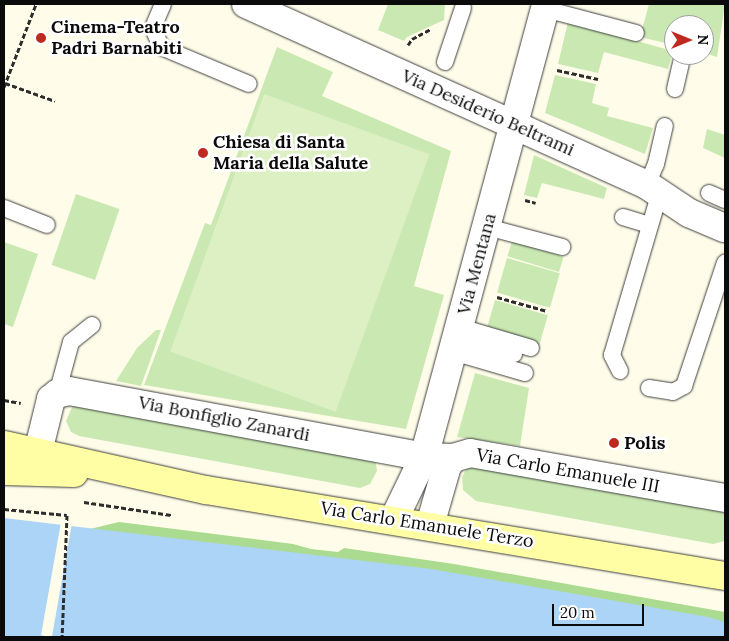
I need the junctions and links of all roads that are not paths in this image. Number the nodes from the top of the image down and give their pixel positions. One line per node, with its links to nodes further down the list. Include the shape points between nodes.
1 (163, 4): 8 (lane, via 153,28 161,48)
2 (246, 4): 10 (street, Via Desiderio Beltrami)
3 (546, 6): 5 (lane); 10 (street, Via Mentana)
4 (463, 8): 6 (lane)
5 (636, 33)
6 (445, 62)
7 (680, 65): 9 (lane)
8 (249, 84)
9 (674, 89)
10 (514, 125): 12 (street, Via Desiderio Beltrami); 19 (street, Via Mentana)
11 (665, 126): 12 (lane)
12 (653, 188): 18 (lane); 20 (street, Via Desiderio Beltrami, via 689,213)
13 (709, 194): 14 (lane)
14 (725, 200)
15 (4, 208): 17 (lane)
16 (623, 217): 18 (lane)
17 (47, 225)
18 (650, 225): 25 (lane, via 612,355)
19 (487, 227): 21 (lane); 24 (street, Via Mentana)
20 (725, 228)
21 (562, 247)
22 (725, 262): 26 (lane, via 684,386 672,392)
23 (92, 325): 27 (lane, via 71,342)
24 (456, 339): 24 (lane, via 528,359); 30 (street, Via Mentana)
25 (620, 371)
26 (649, 388)
27 (57, 394): 29 (street, via 48,407); 30 (street, Via Bonfiglio Zanardi, via 82,392)
28 (4, 445): 29 (main road, Via Carlo Emanuele Terzo)
29 (38, 452): 33 (main road, Via Carlo Emanuele Terzo)
30 (424, 457): 31 (street, Via Bonfiglio Zanardi); 35 (street, Via Mentana)
31 (453, 458): 34 (street, Via Carlo Emanuele III, via 470,453); 36 (street, Via Carlo Emanuele III, via 442,478)
32 (4, 470): 33 (main road, Via Carlo Emanuele Terzo)
33 (128, 474): 35 (main road, Via Carlo Emanuele Terzo)
34 (725, 498)
35 (394, 519): 36 (main road, Via Carlo Emanuele Terzo)
36 (430, 525): 37 (main road, Via Carlo Emanuele Terzo)
37 (725, 576)

